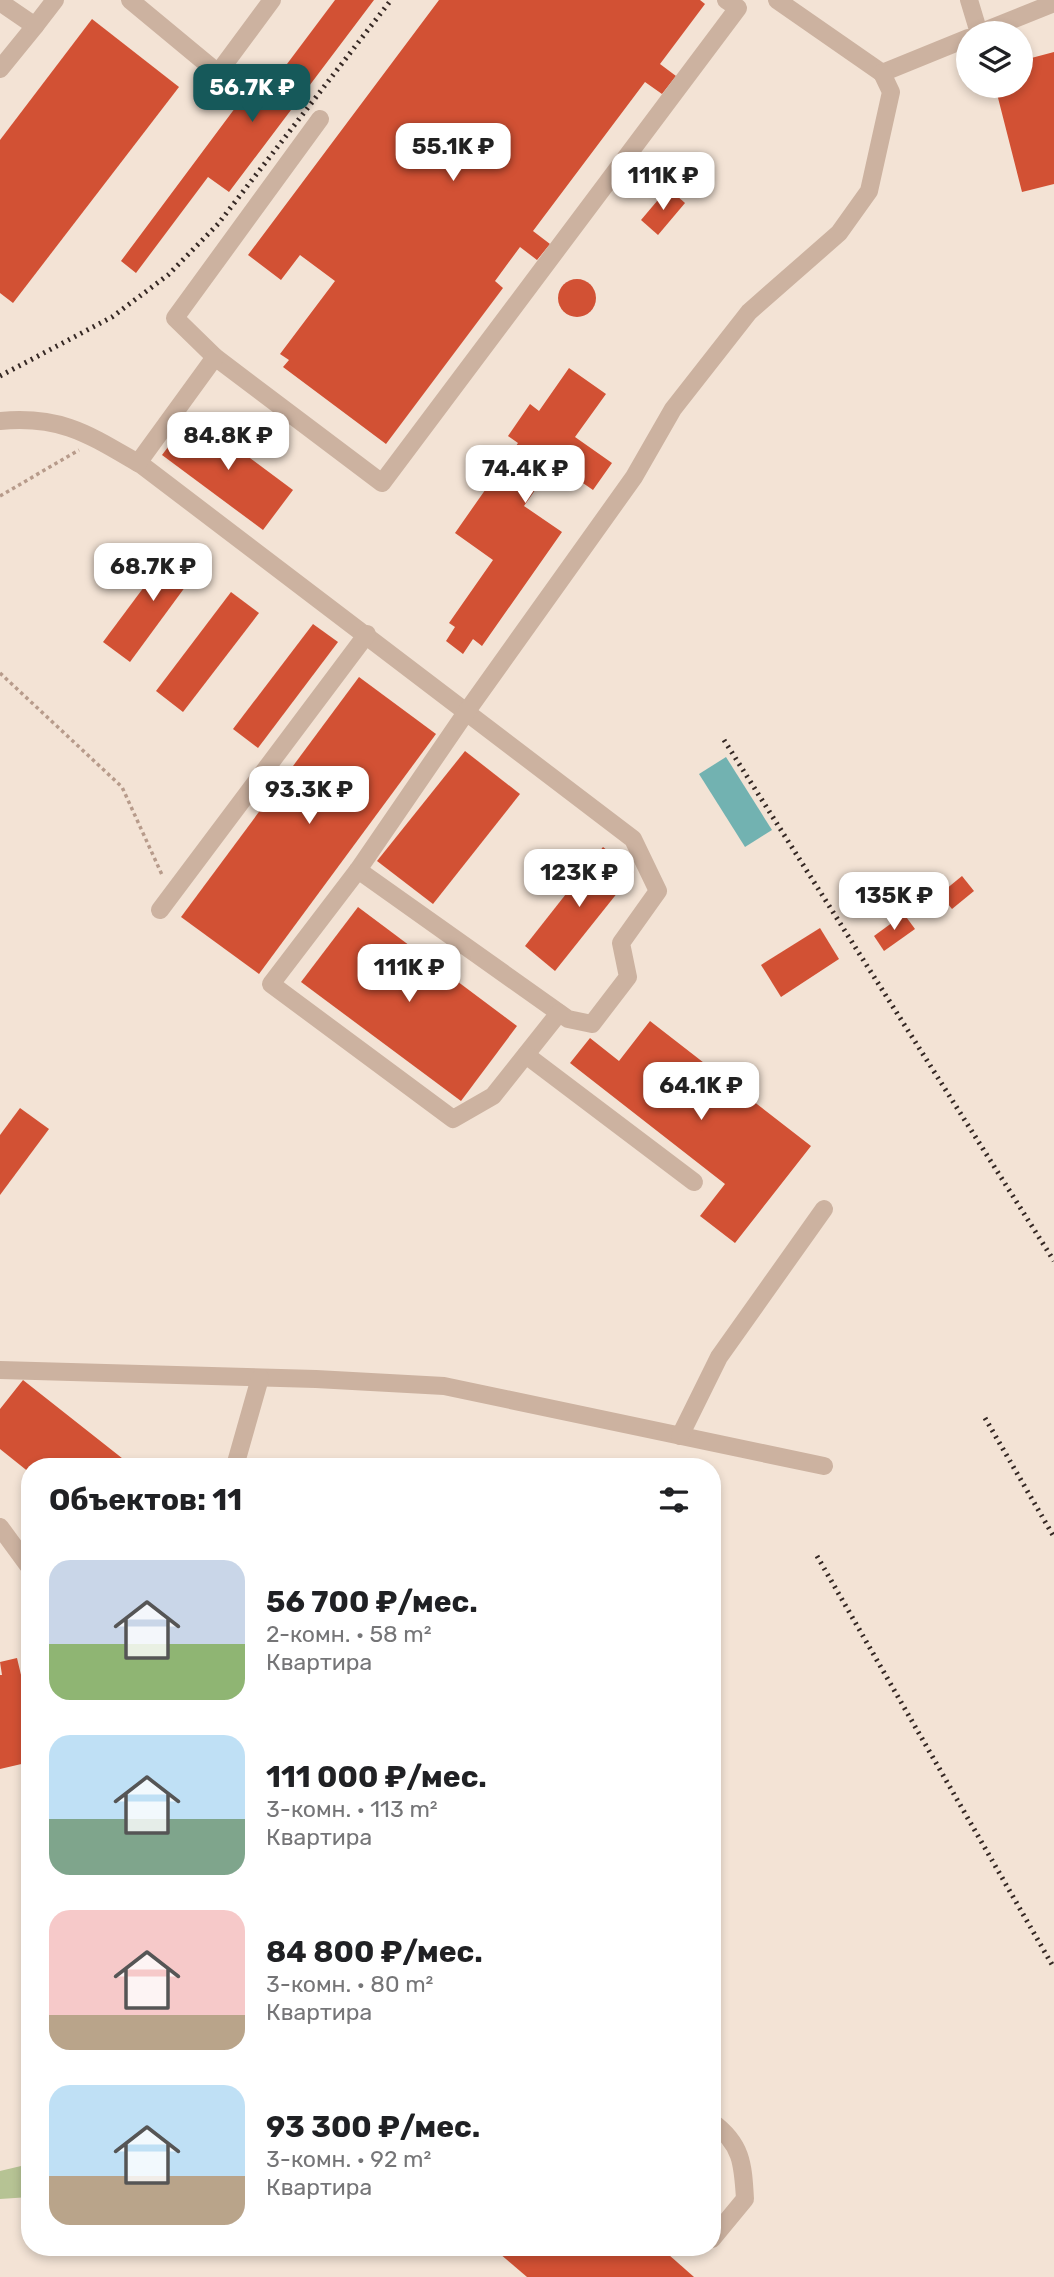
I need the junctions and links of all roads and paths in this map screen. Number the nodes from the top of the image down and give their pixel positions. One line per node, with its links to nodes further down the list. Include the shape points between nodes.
1 (55, 0): 11 (lane)
2 (130, 0): 3 (lane, via 218,73)
3 (272, 0)
4 (726, 0): 16 (lane, via 738,8 382,483)
5 (777, 0): 14 (lane)
6 (969, 0): 9 (lane)
7 (0, 2): 11 (lane)
8 (1054, 3): 10 (lane)
9 (975, 21)
10 (1009, 21)
11 (35, 26): 13 (lane)
12 (956, 43): 14 (lane)
13 (0, 69)
14 (883, 73): 23 (lane, via 891,92 869,191 839,233 749,312 698,377 634,477)
15 (320, 119): 16 (lane, via 175,318)
16 (215, 358): 19 (lane)
17 (0, 421): 18 (lane, via 52,422)
18 (99, 439): 19 (lane); 20 (path)
19 (138, 463): 21 (lane)
20 (0, 496)
21 (367, 634): 23 (lane); 25 (lane)
22 (0, 673): 25 (path, via 122,787)
23 (467, 711): 24 (lane); 27 (lane, via 633,839 657,891 621,943 628,977 592,1024)
24 (358, 870): 27 (lane); 28 (lane, via 271,984 453,1119 494,1096)
25 (172, 894): 26 (lane)
26 (160, 910)
27 (559, 1013): 28 (lane)
28 (526, 1055): 29 (lane)
29 (694, 1182)
30 (824, 1209): 33 (lane, via 719,1357)
31 (0, 1370): 32 (lane)
32 (260, 1378): 33 (lane, via 444,1386); 34 (lane)
33 (680, 1436): 35 (lane)
34 (237, 1458)
35 (824, 1466)
36 (0, 1527): 37 (lane)
37 (21, 1556)
38 (721, 2128): 39 (lane, via 742,2159 746,2199)
39 (721, 2228)

